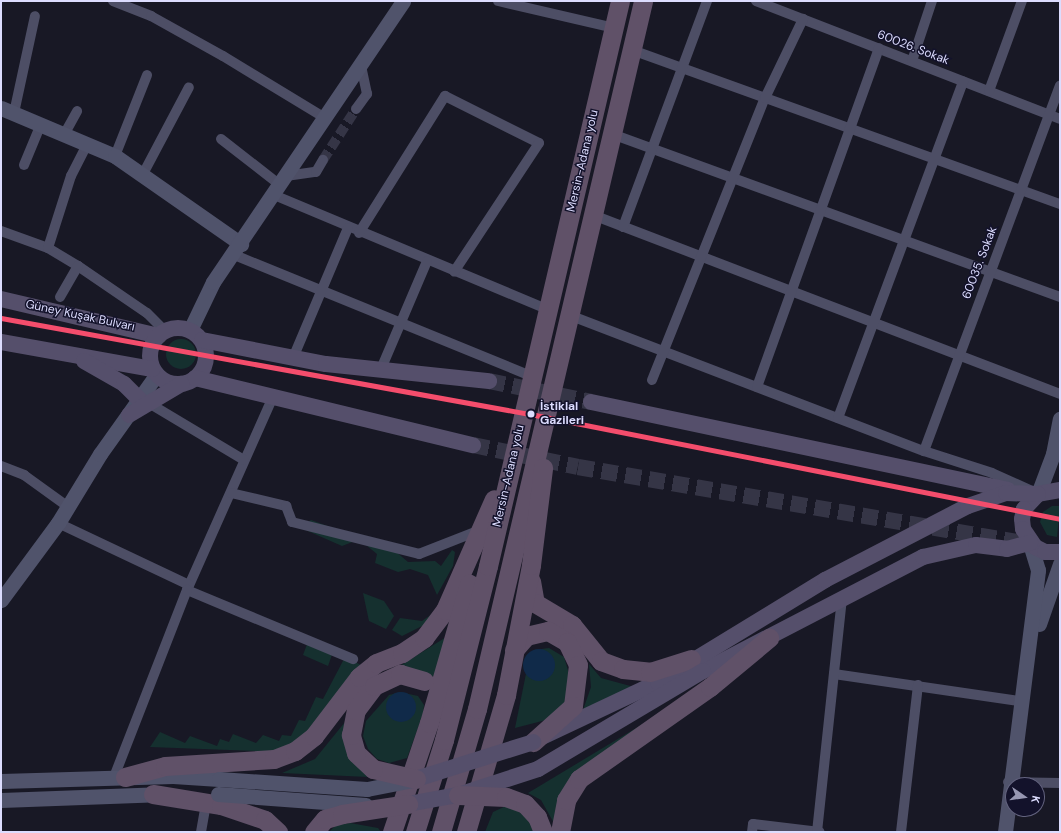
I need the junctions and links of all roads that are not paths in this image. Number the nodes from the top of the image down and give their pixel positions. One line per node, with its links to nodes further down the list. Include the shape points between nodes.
1 (113, 1): 29 (street, via 151,16 224,56)
2 (403, 1): 17 (main road)
3 (498, 1): 13 (street)
4 (620, 1): 13 (highway, Mersin-Adana yolu)
5 (643, 1): 15 (highway, Mersin-Adana yolu)
6 (707, 1): 18 (street)
7 (756, 1): 10 (street, 60026. Sokak)
8 (932, 1): 16 (street)
9 (1022, 1): 23 (street)
10 (780, 5): 12 (street, 60026. Sokak)
11 (34, 16): 26 (street)
12 (803, 19): 14 (street, 60026. Sokak); 24 (street)
13 (614, 28): 66 (highway, Mersin-Adana yolu)
14 (879, 48): 16 (street, 60026. Sokak); 32 (street)
15 (632, 50): 18 (street); 34 (highway, Mersin-Adana yolu)
16 (912, 61): 20 (street, 60026. Sokak)
17 (361, 65): 25 (street, via 367,94); 29 (main road)
18 (682, 68): 24 (street); 37 (street)
19 (147, 75): 38 (street)
20 (963, 81): 23 (street, 60026. Sokak); 39 (street)
21 (1060, 85): 28 (street, 60035. Sokak)
22 (189, 87): 42 (street)
23 (989, 91): 28 (street, 60026. Sokak)
24 (765, 98): 32 (street); 43 (street)
25 (356, 109)
26 (8, 110): 31 (main road)
27 (77, 111): 33 (street)
28 (1048, 114): 30 (street, 60026. Sokak); 45 (street, 60035. Sokak)
29 (324, 118): 44 (main road)
30 (1060, 119)
31 (41, 124): 33 (main road); 41 (street)
32 (849, 128): 39 (street); 47 (street)
33 (65, 133): 36 (main road)
34 (612, 134): 37 (street); 48 (highway, Mersin-Adana yolu)
35 (221, 139): 44 (street)
36 (88, 143): 38 (main road); 54 (street, via 71,176)
37 (652, 149): 43 (street); 49 (street)
38 (115, 156): 42 (main road)
39 (935, 159): 45 (street); 53 (street)
40 (323, 160): 44 (street, via 316,172)
41 (24, 165)
42 (143, 174): 55 (main road)
43 (734, 179): 47 (street); 56 (street)
44 (280, 185): 50 (street); 55 (main road)
45 (1023, 191): 46 (street); 60 (street, 60035. Sokak)
46 (1060, 204)
47 (819, 211): 53 (street); 62 (street)
48 (593, 215): 49 (street); 67 (highway, Mersin-Adana yolu)
49 (623, 227): 56 (street)
50 (348, 228): 52 (street); 61 (street)
51 (1, 231): 54 (street)
52 (359, 233): 57 (street); 59 (street, via 445,96 540,143)
53 (905, 239): 60 (street); 68 (street)
54 (48, 248): 58 (street)
55 (237, 249): 61 (street); 71 (main road, via 213,282)
56 (701, 257): 62 (street); 73 (street)
57 (427, 261): 59 (street); 69 (street)
58 (78, 266): 63 (street); 70 (street, via 147,313)
59 (454, 272): 66 (street)
60 (989, 272): 64 (street); 75 (street, 60035. Sokak)
61 (322, 291): 69 (street); 76 (street)
62 (791, 291): 68 (street); 84 (street)
63 (60, 297)
64 (1060, 298)
65 (1, 299): 70 (main road, Güney Kuşak Bulvarı)
66 (549, 310): 80 (highway, Mersin-Adana yolu)
67 (569, 315): 73 (street); 79 (highway, Mersin-Adana yolu)
68 (875, 323): 75 (street); 91 (street)
69 (401, 325): 77 (street); 80 (street)
70 (162, 333): 71 (main road); 78 (main road, via 151,351)
71 (196, 335): 76 (main road); 82 (main road, via 205,365)
72 (1, 342): 74 (main road)
73 (664, 351): 81 (street); 84 (street)
74 (72, 355): 78 (main road); 87 (main road, via 124,384)
75 (959, 355): 85 (street); 94 (street, 60035. Sokak)
76 (293, 358): 77 (main road)
77 (381, 369): 83 (main road)
78 (155, 371): 82 (main road, via 172,383); 87 (main road)
79 (555, 373): 107 (highway); 139 (highway, Mersin-Adana yolu, via 477,708)
80 (533, 377): 90 (highway, Mersin-Adana yolu)
81 (652, 380)
82 (188, 381): 86 (main road); 87 (main road)
83 (489, 381)
84 (757, 387): 91 (street)
85 (1060, 394)
86 (272, 399): 93 (main road); 95 (street)
87 (143, 401): 89 (main road); 95 (street)
88 (591, 402): 99 (main road, via 979,486)
89 (129, 415): 101 (main road)
90 (523, 417): 100 (highway); 138 (highway, Mersin-Adana yolu, via 444,740)
91 (838, 418): 94 (street)
92 (1060, 419): 99 (main road, via 1053,454)
93 (473, 445)
94 (924, 451): 99 (street, via 992,473)
95 (244, 460): 98 (street)
96 (1, 466): 101 (street, via 24,475)
97 (1060, 490): 99 (main road)
98 (231, 493): 103 (street, via 286,506 292,522 419,554); 108 (street)
99 (1038, 494): 104 (main road, via 1024,509 1022,519); 114 (main road, via 1006,493 968,506 825,580)
100 (495, 496): 103 (highway); 119 (highway)
101 (67, 506): 102 (main road)
102 (58, 523): 108 (street); 110 (main road)
103 (482, 530): 121 (highway, via 446,610 424,638 402,653 376,663 359,677 314,736 295,751 274,759 165,766)
104 (1030, 543): 105 (main road, via 1045,552); 109 (main road, via 1007,549 976,545 923,557); 115 (main road, via 1038,570)
105 (1060, 552)
106 (1060, 564): 115 (main road, via 1049,588)
107 (531, 565): 112 (highway); 114 (highway, via 535,603 572,625 601,660 623,669 650,672)
108 (188, 588): 113 (street); 121 (street)
109 (842, 597): 111 (main road); 116 (street)
110 (1, 600)
111 (769, 638): 114 (main road); 141 (highway, via 710,687 579,779 566,800)
112 (520, 643): 120 (highway, via 548,631 567,642 578,665 574,706); 133 (highway)
113 (353, 659)
114 (697, 665): 120 (main road); 129 (main road, bridge, via 538,769)
115 (1024, 672): 118 (main road)
116 (834, 674): 117 (street); 143 (street)
117 (918, 685): 118 (street); 144 (street)
118 (1020, 701): 122 (main road)
119 (429, 723): 123 (highway, bridge, via 432,694 424,680 400,674 374,686 356,710 352,735 356,753 373,769); 137 (highway)
120 (533, 742): 123 (main road, bridge)
121 (120, 777): 124 (main road); 127 (main road)
122 (1009, 777)
123 (416, 779): 127 (main road, bridge, via 367,789)
124 (1, 781)
125 (1045, 783): 126 (street)
126 (1060, 783)
127 (215, 792): 128 (highway); 131 (main road, bridge, via 363,805); 134 (street); 135 (highway, via 265,820)
128 (153, 794): 130 (main road)
129 (458, 795): 131 (main road, bridge); 140 (highway, bridge, via 506,797 525,804 537,817)
130 (1, 800)
131 (408, 804): 136 (highway, bridge, via 325,819)
132 (1006, 817): 145 (main road)
133 (467, 830)
134 (201, 832)
135 (278, 832)
136 (314, 832)
137 (392, 832)
138 (415, 832)
139 (441, 832)
140 (543, 832)
141 (560, 832)
142 (752, 832): 143 (street, via 753,824)
143 (818, 832)
144 (901, 832)
145 (1005, 832)

